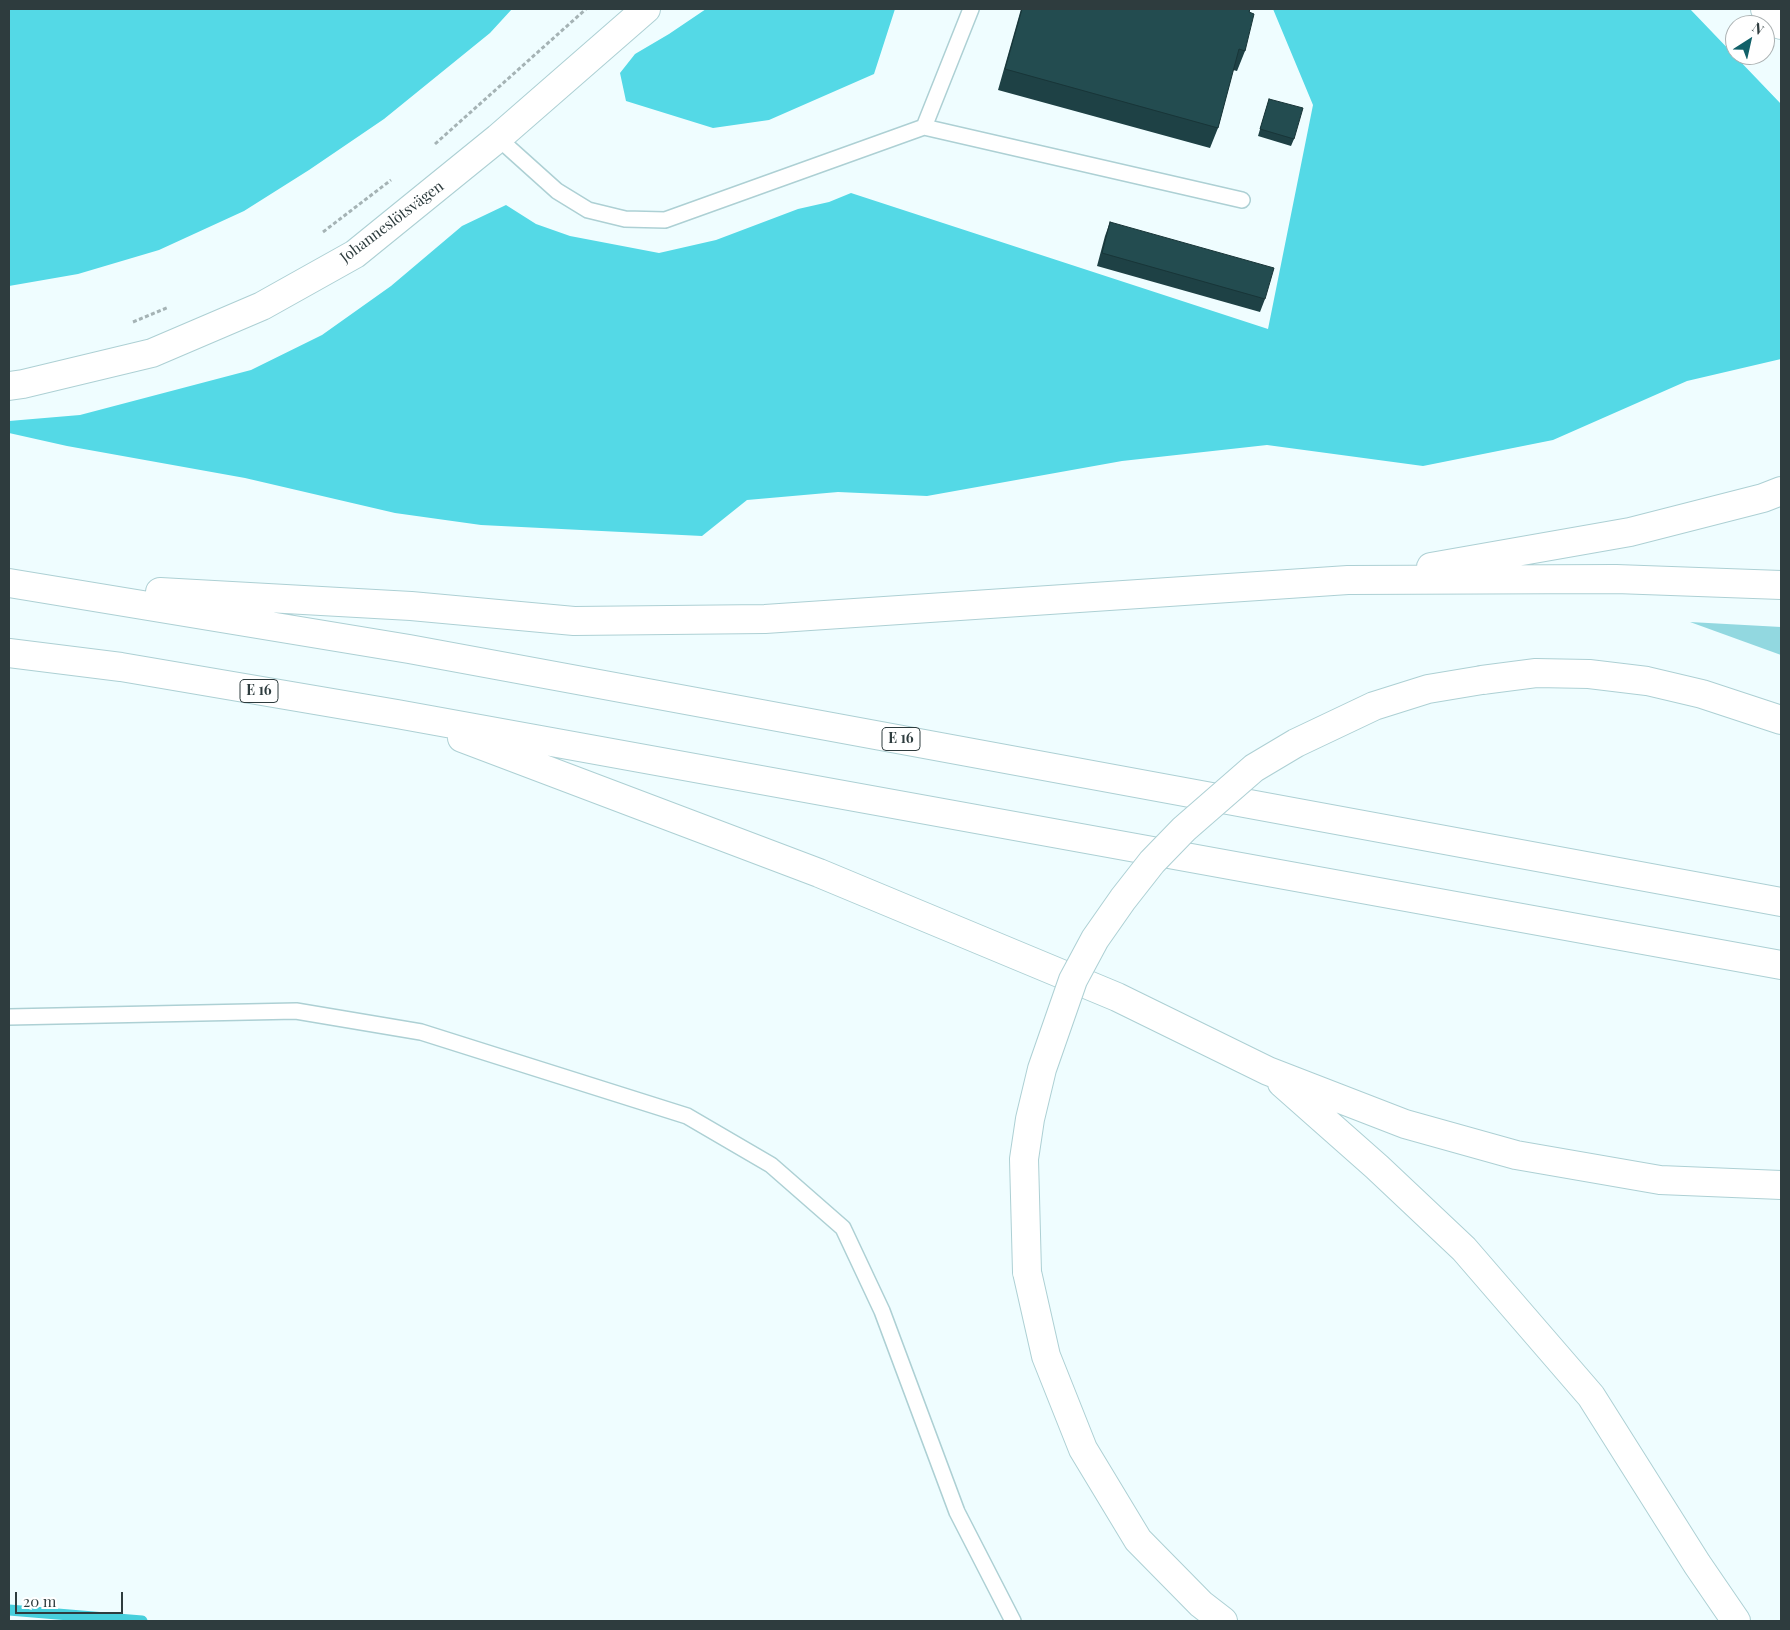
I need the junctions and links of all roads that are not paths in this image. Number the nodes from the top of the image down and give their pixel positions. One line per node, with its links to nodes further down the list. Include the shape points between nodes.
1 (646, 9): 6 (main road, Johanneslötsvägen)
2 (971, 9): 5 (lane)
3 (1765, 9): 4 (main road)
4 (1781, 26)
5 (924, 127): 6 (lane, via 665,220 625,219 588,210 556,191); 7 (lane)
6 (498, 138): 8 (main road, Johanneslötsvägen, via 355,254 262,306 152,353)
7 (1242, 200)
8 (9, 386)
9 (1781, 491): 10 (main road, via 1630,532)
10 (1348, 580): 11 (main road, via 765,619 574,621 411,606); 12 (main road, via 1616,579)
11 (14, 583): 16 (main road, E 16, via 409,648)
12 (1781, 585)
13 (9, 653): 14 (main road, E 16, via 121,668)
14 (398, 714): 17 (main road, E 16); 19 (main road, via 819,873 1117,997)
15 (1781, 720): 22 (main road, bridge, via 1702,694 1647,681 1589,674 1545,673 1482,680 1428,689 1374,706 1326,727 1254,768 1184,829 1152,862 1095,940 1073,980 1042,1069 1030,1119 1024,1159 1026,1272 1046,1356 1084,1449 1138,1540 1201,1604)
16 (1781, 902)
17 (1781, 965)
18 (9, 1017): 21 (lane, via 296,1011 420,1032 686,1116 771,1165 843,1228 882,1311 957,1512)
19 (1268, 1070): 20 (main road, via 1405,1124 1516,1155 1660,1180); 23 (main road, via 1464,1249 1591,1396)
20 (1781, 1185)
21 (1013, 1621)
22 (1223, 1621)
23 (1736, 1621)

